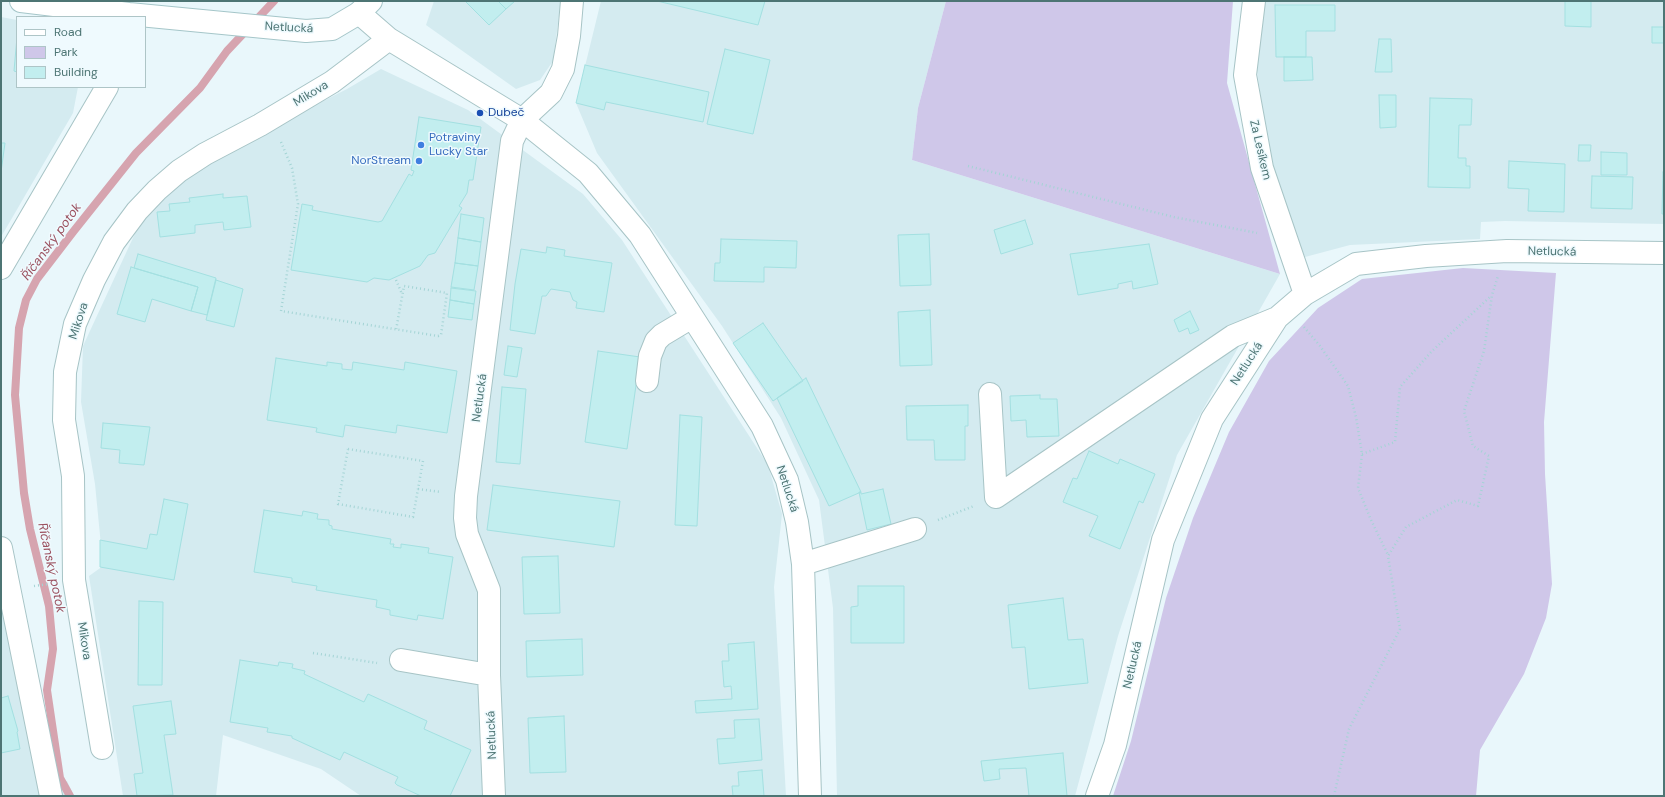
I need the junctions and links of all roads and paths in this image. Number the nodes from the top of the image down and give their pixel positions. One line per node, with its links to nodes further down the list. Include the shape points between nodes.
1 (22, 1): 5 (street, Netlucká)
2 (572, 1): 9 (street, Netlucká, via 563,69 551,93)
3 (1254, 1): 12 (street, Za Lesíkem, via 1244,75 1262,168)
4 (365, 7): 6 (street, Netlucká, via 332,29 306,31 197,20); 7 (street, Netlucká)
5 (121, 16)
6 (147, 20)
7 (389, 39): 9 (street, Netlucká); 37 (street, Mikova, via 332,82 205,154 157,190 136,211 114,242 75,324 66,372 64,420 73,476 74,580)
8 (106, 88): 15 (street)
9 (522, 120): 20 (street, Netlucká, via 588,173 640,235); 36 (street, Netlucká, via 512,141 465,518 467,534 489,590)
10 (279, 136): 22 (path, via 292,168 298,204 281,311)
11 (968, 166): 12 (path, via 1174,217 1248,232)
12 (1286, 236): 17 (street, Za Lesíkem)
13 (1507, 251): 14 (street, Netlucká); 17 (street, Netlucká, via 1356,264); 19 (path)
14 (1664, 253)
15 (1, 268)
16 (396, 280): 18 (path)
17 (1305, 294): 21 (street, Netlucká)
18 (402, 295): 22 (path); 22 (path, via 404,286 447,293 441,335)
19 (1492, 295): 25 (path, via 1432,350 1400,387 1395,442); 30 (path, via 1484,351 1464,411 1473,446 1489,456 1478,506 1457,500 1406,527)
20 (692, 317): 23 (street, via 656,341 651,352); 31 (street, Netlucká, via 762,426 787,480)
21 (1277, 318): 25 (path, via 1303,325 1348,386); 26 (street, via 1233,336); 41 (street, Netlucká, via 1212,419 1163,540 1115,745)
22 (396, 330)
23 (647, 381)
24 (990, 394): 26 (street)
25 (1362, 454): 30 (path, via 1358,488)
26 (996, 497): 28 (path)
27 (338, 504): 27 (path, via 348,449 423,461 413,517)
28 (915, 529): 31 (street)
29 (1, 548): 38 (street)
30 (1388, 556): 42 (path, via 1400,629 1350,729)
31 (803, 564): 40 (street, Netlucká)
32 (50, 584): 33 (path)
33 (29, 586)
34 (313, 653): 35 (path, via 396,666)
35 (401, 660): 36 (street)
36 (489, 675): 39 (street, Netlucká)
37 (102, 748)
38 (51, 796)
39 (494, 796)
40 (810, 796)
41 (1097, 796)
42 (1334, 796)

